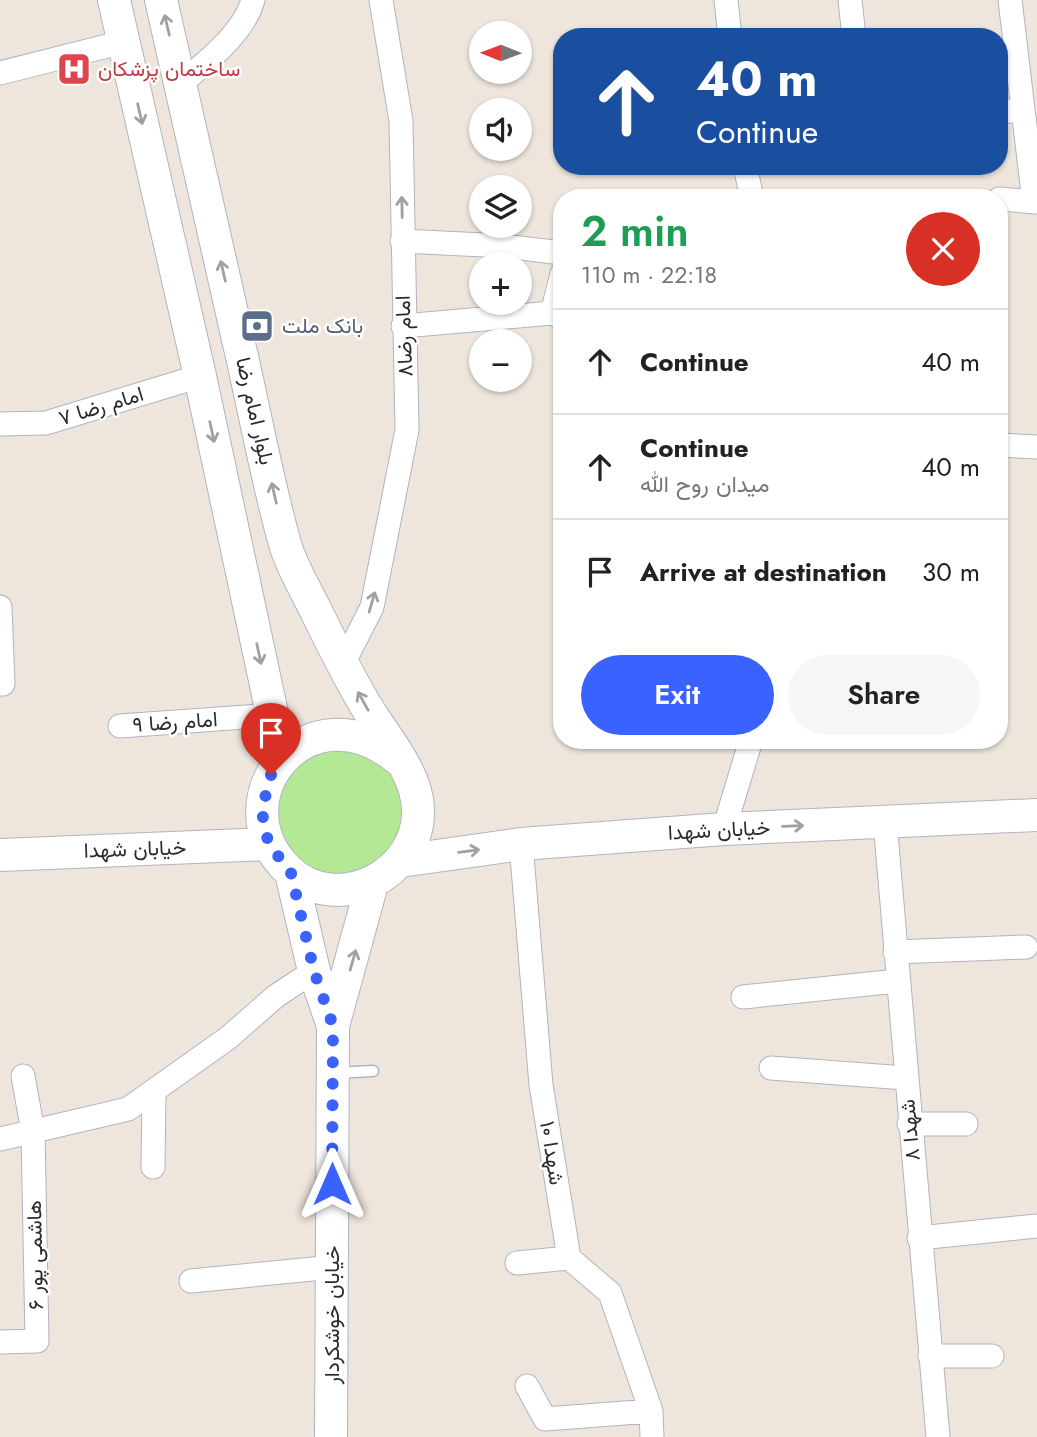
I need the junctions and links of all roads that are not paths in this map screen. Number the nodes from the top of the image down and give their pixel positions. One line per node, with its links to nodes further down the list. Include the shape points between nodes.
1 (114, 0): 10 (main road)
2 (161, 0): 12 (main road, بلوار امام رضا, one-way to 2)
3 (253, 0): 12 (street, via 229,39)
4 (381, 0): 17 (street, ۸امام رضا, one-way to 4, via 401,121)
5 (726, 0): 8 (street)
6 (850, 0): 9 (street)
7 (1010, 0): 13 (street)
8 (729, 28)
9 (852, 28)
10 (123, 42): 11 (street); 21 (main road, one-way to 21)
11 (0, 72)
12 (180, 85): 26 (main road, بلوار امام رضا, one-way to 12, via 286,547)
13 (1023, 110): 14 (street); 16 (street)
14 (1008, 111)
15 (1008, 200): 16 (street)
16 (1036, 202)
17 (402, 241): 18 (street); 20 (street, ۸امام رضا)
18 (553, 252)
19 (553, 315): 20 (street)
20 (403, 326): 26 (street, ۸امام رضا, one-way to 20, via 372,607 407,430)
21 (200, 376): 22 (street, امام رضا ۷, via 46,422); 28 (main road, one-way to 28)
22 (0, 424)
23 (1008, 445): 24 (street)
24 (1037, 447)
25 (0, 607): 27 (street)
26 (343, 664): 31 (main road, بلوار امام رضا, one-way to 26)
27 (0, 684)
28 (272, 715): 29 (street, امام رضا ۹); 32 (main road)
29 (120, 726)
30 (748, 749): 35 (street)
31 (398, 759): 32 (main road, via 361,736 340,733 298,746); 39 (main road, via 416,791 418,810 411,845)
32 (282, 760): 36 (main road, via 271,775 264,800)
33 (1037, 815): 34 (main road, خیابان شهدا)
34 (885, 822): 35 (main road, خیابان شهدا, one-way to 34); 43 (street, شهدا ۸)
35 (724, 829): 37 (main road, خیابان شهدا)
36 (269, 844): 38 (main road, خیابان شهدا); 40 (main road)
37 (521, 844): 39 (main road, خیابان شهدا, one-way to 37); 61 (street, شهدا ۱۰, via 541,1086)
38 (0, 855)
39 (401, 861): 41 (main road)
40 (291, 873): 41 (main road, via 330,889); 44 (main road)
41 (372, 884): 47 (main road, one-way to 41)
42 (1026, 947): 43 (street)
43 (895, 952): 45 (street, شهدا ۸)
44 (314, 971): 47 (main road); 53 (street)
45 (897, 981): 46 (street); 52 (street, شهدا ۸)
46 (743, 997)
47 (333, 1026): 50 (main road, خیابان خوشکردار)
48 (771, 1068): 52 (street)
49 (373, 1071): 50 (lane)
50 (333, 1073): 63 (main road, خیابان خوشکردار)
51 (23, 1076): 56 (street)
52 (905, 1078): 54 (street, شهدا ۸)
53 (154, 1091): 56 (street, via 128,1109); 58 (street)
54 (909, 1124): 55 (street); 60 (street, شهدا ۸)
55 (966, 1124)
56 (33, 1132): 57 (street); 65 (street, هاشمی پور ۶, via 37,1341)
57 (0, 1139)
58 (153, 1167)
59 (1037, 1226): 60 (street)
60 (919, 1238): 66 (street, شهدا ۸)
61 (569, 1258): 62 (street); 69 (street, via 610,1293)
62 (517, 1263)
63 (332, 1268): 64 (street); 70 (main road, خیابان خوشکردار)
64 (191, 1281)
65 (0, 1342)
66 (930, 1356): 67 (street); 72 (street, شهدا ۸)
67 (992, 1356)
68 (527, 1386): 69 (street, via 545,1419)
69 (651, 1411): 71 (street)
70 (331, 1437)
71 (652, 1437)
72 (938, 1437)

